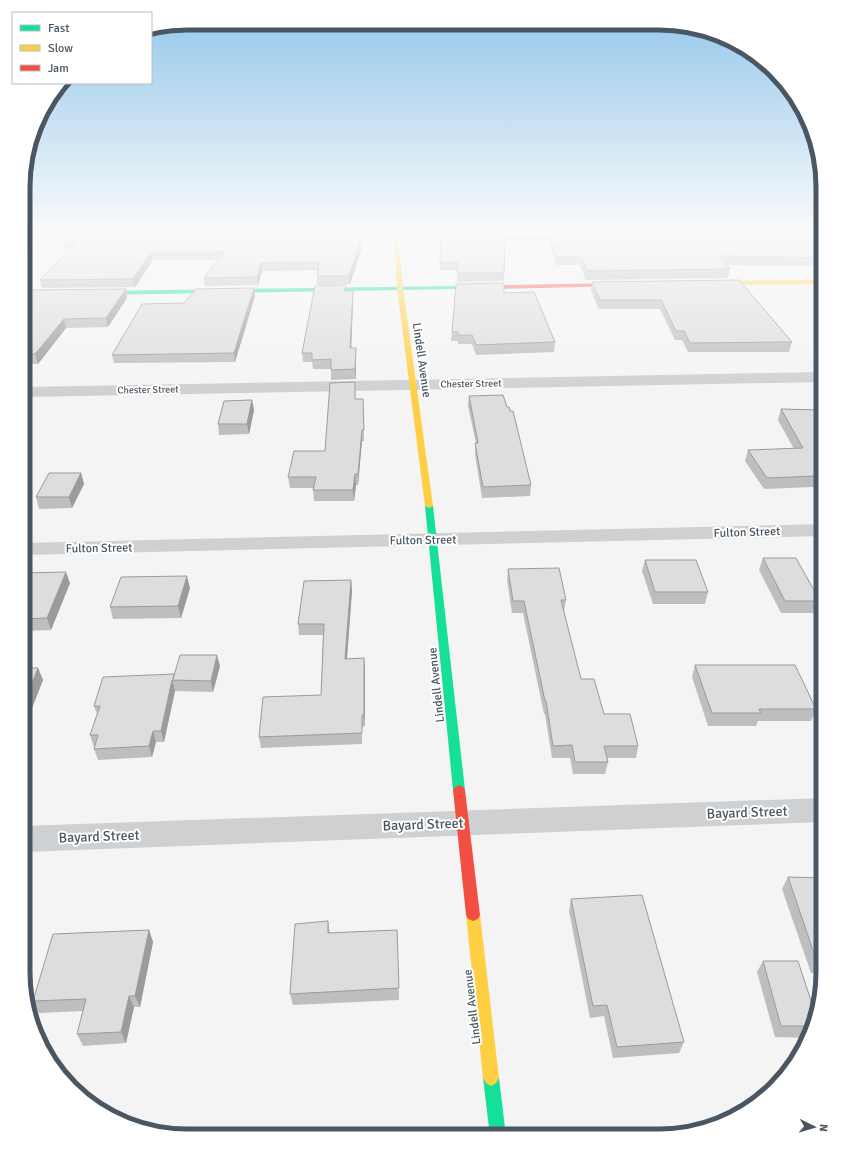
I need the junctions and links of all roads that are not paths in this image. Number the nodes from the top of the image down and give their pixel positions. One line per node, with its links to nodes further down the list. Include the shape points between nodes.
1 (511, 286): 2 (street)
2 (400, 288): 3 (street); 5 (street, Lindell Avenue)
3 (88, 293)
4 (816, 377): 5 (street, Chester Street)
5 (414, 384): 6 (street, Chester Street); 8 (street, Lindell Avenue)
6 (30, 392)
7 (816, 530): 8 (street, Fulton Street)
8 (433, 540): 9 (street, Fulton Street); 11 (street, Lindell Avenue)
9 (30, 549)
10 (816, 810): 11 (street, Bayard Street)
11 (462, 823): 12 (street, Bayard Street); 13 (street, Lindell Avenue)
12 (30, 838)
13 (497, 1129)

